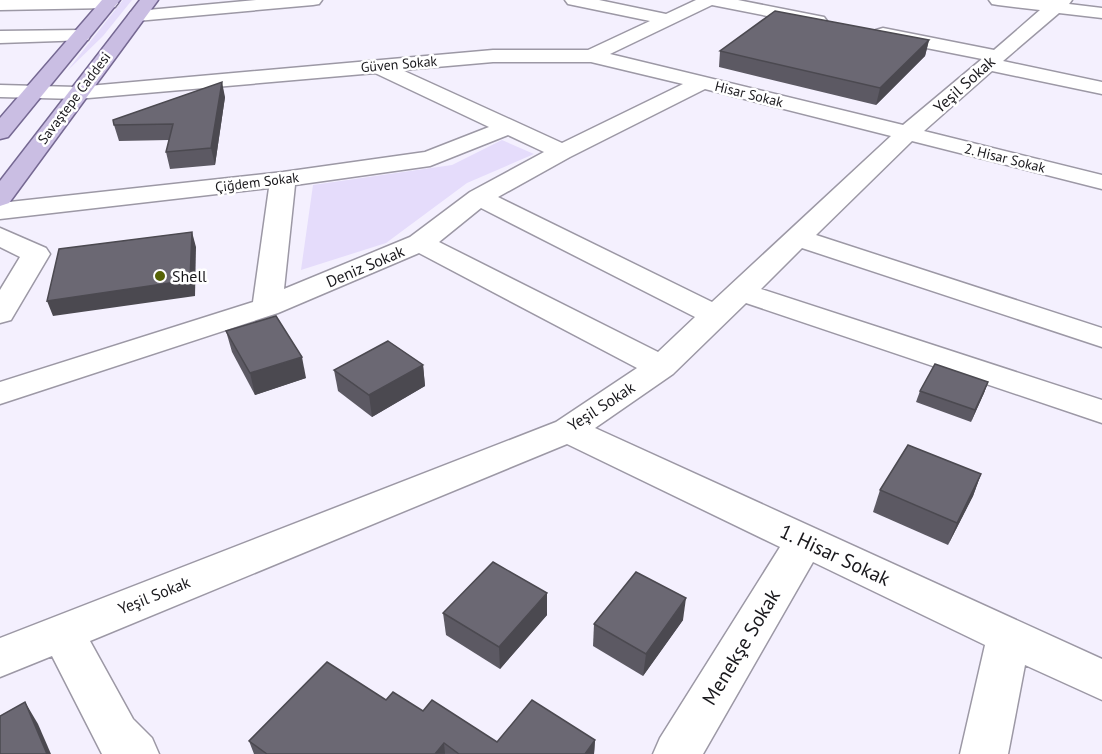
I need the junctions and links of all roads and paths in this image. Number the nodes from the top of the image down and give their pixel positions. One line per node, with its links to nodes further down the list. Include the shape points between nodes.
1 (313, 0): 8 (street)
2 (574, 0): 10 (street)
3 (711, 0): 10 (street, Güven Sokak); 11 (street)
4 (998, 0): 6 (street)
5 (110, 2): 7 (street); 13 (main road, Savaştepe Caddesi)
6 (1059, 3): 9 (street); 16 (street, Yeşil Sokak)
7 (0, 5)
8 (143, 8): 22 (main road, Savaştepe Caddesi)
9 (1102, 13)
10 (668, 20): 15 (street, Güven Sokak)
11 (837, 24)
12 (871, 31): 16 (street)
13 (81, 36): 14 (street); 21 (main road, Savaştepe Caddesi)
14 (0, 37)
15 (591, 56): 17 (street, Güven Sokak, via 493,56); 18 (street, Hisar Sokak)
16 (992, 60): 19 (street); 25 (street, Yeşil Sokak)
17 (376, 66): 22 (street, Güven Sokak); 23 (street)
18 (703, 82): 25 (street, Hisar Sokak); 26 (street, Deniz Sokak)
19 (1102, 88)
20 (0, 91): 21 (street, Güven Sokak)
21 (32, 92): 22 (street, Güven Sokak); 24 (main road, Savaştepe Caddesi)
22 (77, 93): 30 (main road, Savaştepe Caddesi)
23 (508, 127): 26 (street); 27 (street, Çiğdem Sokak, via 430,159)
24 (0, 132)
25 (908, 134): 28 (street, 2. Hisar Sokak); 33 (street, Yeşil Sokak)
26 (562, 152): 29 (street, Deniz Sokak)
27 (284, 179): 31 (street, Çiğdem Sokak); 36 (street)
28 (1102, 182)
29 (479, 197): 34 (street, Deniz Sokak); 38 (street)
30 (0, 198)
31 (0, 211)
32 (0, 236): 37 (street, via 36,255)
33 (798, 238): 35 (street, Yeşil Sokak); 39 (street)
34 (420, 243): 36 (street, Deniz Sokak); 40 (street)
35 (741, 292): 38 (street, Yeşil Sokak); 42 (street)
36 (267, 307): 41 (street, Deniz Sokak)
37 (0, 314)
38 (716, 316): 40 (street, Yeşil Sokak)
39 (1102, 338)
40 (661, 367): 43 (street, Yeşil Sokak)
41 (0, 393)
42 (1102, 412)
43 (568, 430): 44 (street, 1. Hisar Sokak); 45 (street, Yeşil Sokak)
44 (806, 541): 46 (street, 1. Hisar Sokak); 50 (street, Menekşe Sokak)
45 (62, 632): 47 (street, Yeşil Sokak); 49 (street, via 116,735)
46 (1009, 636): 48 (street, 1. Hisar Sokak); 51 (street)
47 (0, 657)
48 (1102, 680)
49 (135, 754)
50 (676, 754)
51 (984, 754)

